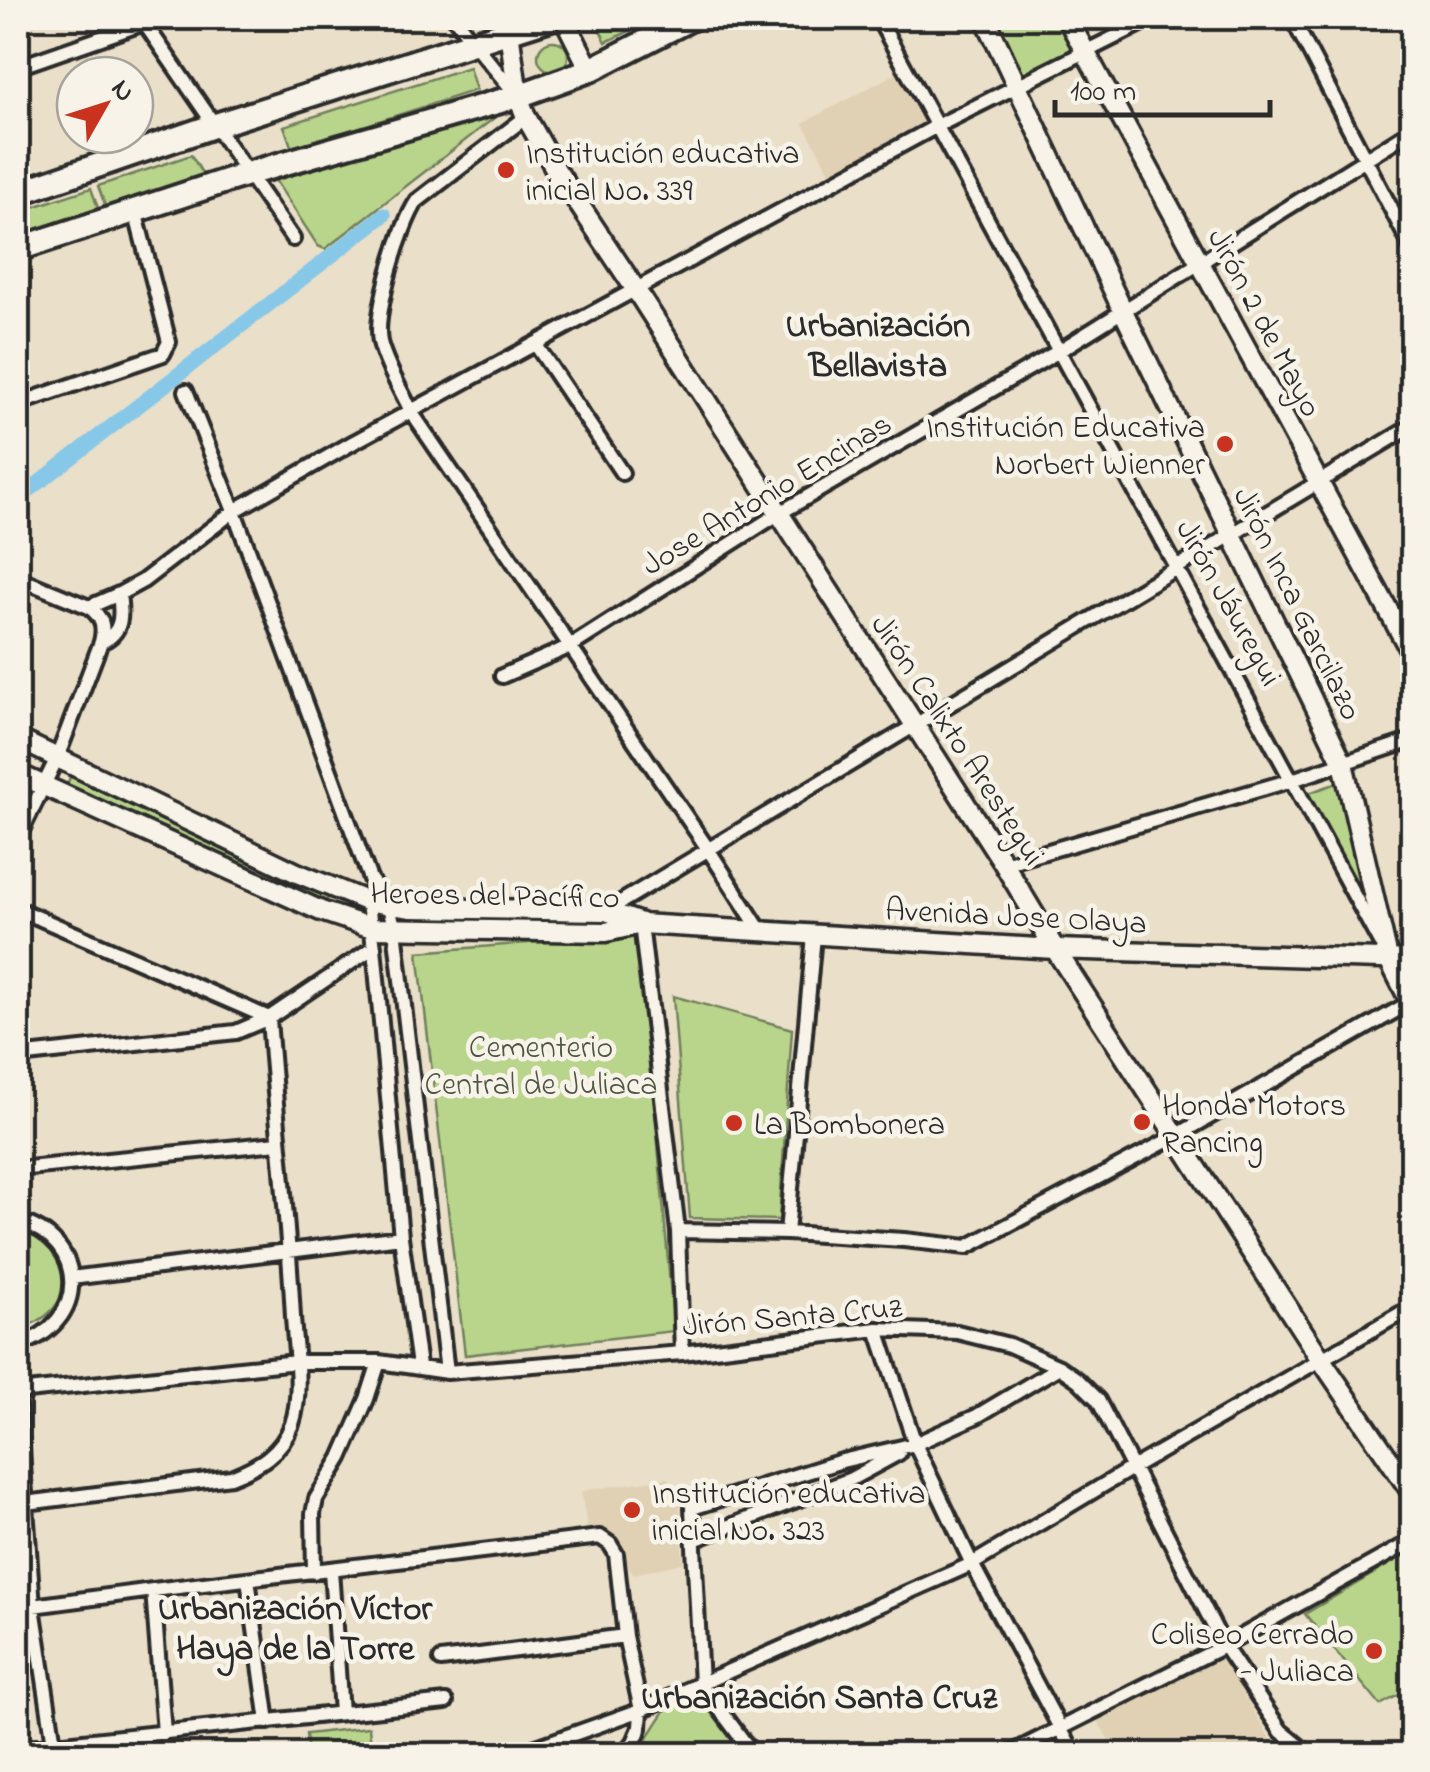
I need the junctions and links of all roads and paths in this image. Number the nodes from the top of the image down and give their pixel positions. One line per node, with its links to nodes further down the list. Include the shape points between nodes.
1 (170, 18): 11 (street)
2 (456, 18): 13 (street, Jirón Calixto Arestegui)
3 (551, 18): 12 (highway)
4 (564, 18): 16 (street)
5 (692, 18): 16 (highway)
6 (878, 18): 20 (street, Jirón Jáuregui)
7 (985, 18): 17 (street, Jirón Inca Garcilazo)
8 (1067, 18): 14 (street, Jirón 2 de Mayo)
9 (1153, 18): 14 (street)
10 (1292, 18): 22 (street)
11 (143, 20): 15 (street); 19 (street)
12 (506, 24): 13 (highway); 18 (street)
13 (474, 44): 18 (street, Jirón Calixto Arestegui); 19 (highway)
14 (1084, 52): 17 (street); 29 (street, Jirón 2 de Mayo)
15 (18, 67)
16 (590, 70): 18 (highway)
17 (1016, 88): 20 (street); 31 (street, Jirón Inca Garcilazo)
18 (522, 107): 23 (highway); 30 (street, Jirón Calixto Arestegui); 36 (street, via 409,213 388,278 379,338)
19 (214, 126): 23 (street); 24 (highway)
20 (937, 126): 30 (street); 33 (street, Jirón Jáuregui)
21 (1412, 130): 22 (street, Jose Antonio Encinas)
22 (1365, 157): 28 (street); 29 (street, Jose Antonio Encinas)
23 (247, 174): 25 (highway); 26 (street)
24 (18, 193)
25 (135, 210): 27 (highway); 35 (street, via 167,349)
26 (293, 239)
27 (18, 250)
28 (1412, 250)
29 (1200, 263): 31 (street, Jose Antonio Encinas); 39 (street, Jirón 2 de Mayo)
30 (636, 290): 32 (street); 41 (street, Jirón Calixto Arestegui)
31 (1123, 311): 33 (street, Jose Antonio Encinas); 42 (street, Jirón Inca Garcilazo)
32 (536, 344): 36 (street); 38 (street)
33 (1059, 351): 41 (street, Jose Antonio Encinas); 43 (street, Jirón Jáuregui)
34 (186, 391): 40 (street)
35 (18, 404)
36 (412, 412): 40 (street); 48 (street)
37 (1412, 426): 39 (street)
38 (622, 474)
39 (1318, 482): 42 (street); 49 (street, Jirón 2 de Mayo)
40 (234, 512): 45 (street); 62 (street)
41 (778, 514): 48 (street, Jose Antonio Encinas); 51 (street, Jirón Calixto Arestegui)
42 (1232, 534): 43 (street); 55 (street, Jirón Inca Garcilazo)
43 (1177, 568): 51 (street); 57 (street, Jirón Jáuregui)
44 (18, 578): 46 (street)
45 (119, 594): 46 (street); 47 (street, via 119,628)
46 (89, 607): 47 (street, via 102,622)
47 (101, 642): 54 (street)
48 (571, 646): 50 (street, Jose Antonio Encinas); 60 (street)
49 (1412, 654)
50 (502, 676)
51 (914, 726): 60 (street); 61 (street, Jirón Calixto Arestegui)
52 (18, 739): 54 (street, Heroes del Pacífico)
53 (1412, 740): 55 (street)
54 (57, 758): 58 (street); 63 (street, Heroes del Pacífico)
55 (1344, 763): 57 (street); 73 (street, Jirón Inca Garcilazo)
56 (18, 774): 58 (street, Heroes del Pacífico)
57 (1292, 780): 61 (street); 73 (street, Jirón Jáuregui)
58 (42, 784): 59 (street); 71 (street, Heroes del Pacífico)
59 (18, 838)
60 (708, 849): 66 (street); 69 (street)
61 (1004, 864): 72 (street, Jirón Calixto Arestegui)
62 (370, 879): 63 (street); 64 (street)
63 (366, 901): 64 (street, Heroes del Pacífico); 71 (street)
64 (388, 904): 66 (street, Heroes del Pacífico); 68 (street)
65 (18, 910): 76 (street)
66 (606, 910): 67 (street, Heroes del Pacífico)
67 (641, 924): 68 (street, Heroes del Pacífico, via 606,932); 69 (street, Avenida Jose Olaya); 82 (street)
68 (395, 929): 71 (street, Heroes del Pacífico); 96 (street)
69 (760, 930): 70 (street, Avenida Jose Olaya)
70 (814, 935): 72 (street, Avenida Jose Olaya); 83 (street)
71 (373, 938): 76 (street); 84 (street)
72 (1055, 949): 73 (street, Avenida Jose Olaya); 78 (street, Jirón Calixto Arestegui)
73 (1388, 958): 74 (street, Avenida Jose Olaya); 75 (street, Jirón Jáuregui)
74 (1412, 960)
75 (1412, 1003): 78 (street)
76 (269, 1018): 77 (street, via 227,1035); 79 (street)
77 (18, 1056)
78 (1176, 1136): 83 (street, via 968,1247); 91 (street, Jirón Calixto Arestegui)
79 (278, 1142): 80 (street); 85 (street)
80 (18, 1169)
81 (18, 1221): 86 (street, via 55,1241)
82 (678, 1231): 83 (street); 90 (street)
83 (786, 1234)
84 (401, 1237): 85 (street); 94 (street)
85 (290, 1252): 86 (street); 92 (street)
86 (71, 1278): 89 (street, via 56,1324 38,1340)
87 (1412, 1307): 91 (street)
88 (877, 1329): 90 (street, Jirón Santa Cruz); 95 (street, Jirón Santa Cruz, via 957,1332); 98 (street)
89 (18, 1345)
90 (682, 1353): 96 (street, Jirón Santa Cruz)
91 (1320, 1358): 99 (street); 100 (street, Jirón Calixto Arestegui)
92 (296, 1362): 93 (street, Jirón Santa Cruz); 97 (street, Jirón Santa Cruz); 101 (street, via 291,1426 259,1466 231,1478)
93 (380, 1362): 94 (street, Jirón Santa Cruz); 106 (street, via 341,1458 316,1498)
94 (419, 1366): 96 (street, Jirón Santa Cruz)
95 (1058, 1368): 98 (street); 99 (street, Jirón Santa Cruz, via 1098,1400)
96 (447, 1372)
97 (18, 1392): 101 (street)
98 (914, 1444): 102 (street, via 851,1479); 102 (street, via 692,1508); 104 (street)
99 (1132, 1468): 104 (street); 112 (street, Jirón Santa Cruz)
100 (1412, 1494)
101 (22, 1504): 109 (street)
102 (694, 1540): 114 (street)
103 (1412, 1541): 112 (street)
104 (972, 1564): 114 (street); 119 (street)
105 (332, 1570): 106 (street); 111 (street, via 600,1538 616,1554); 117 (street)
106 (314, 1572): 107 (street)
107 (248, 1579): 108 (street); 118 (street)
108 (153, 1590): 109 (street); 120 (street)
109 (33, 1606): 110 (street); 121 (street)
110 (18, 1608)
111 (625, 1636): 113 (street); 116 (street)
112 (1224, 1646): 119 (street); 128 (street, Jirón Santa Cruz, via 1281,1731)
113 (441, 1660)
114 (702, 1684): 116 (street); 125 (street)
115 (446, 1702): 117 (street)
116 (642, 1710): 123 (street); 124 (street)
117 (341, 1713): 118 (street)
118 (268, 1722): 120 (street)
119 (1060, 1729): 126 (street); 127 (street)
120 (164, 1734): 121 (street)
121 (54, 1744): 122 (street)
122 (18, 1748)
123 (517, 1754)
124 (624, 1754)
125 (753, 1754)
126 (1009, 1754)
127 (1074, 1754)
128 (1310, 1754)

